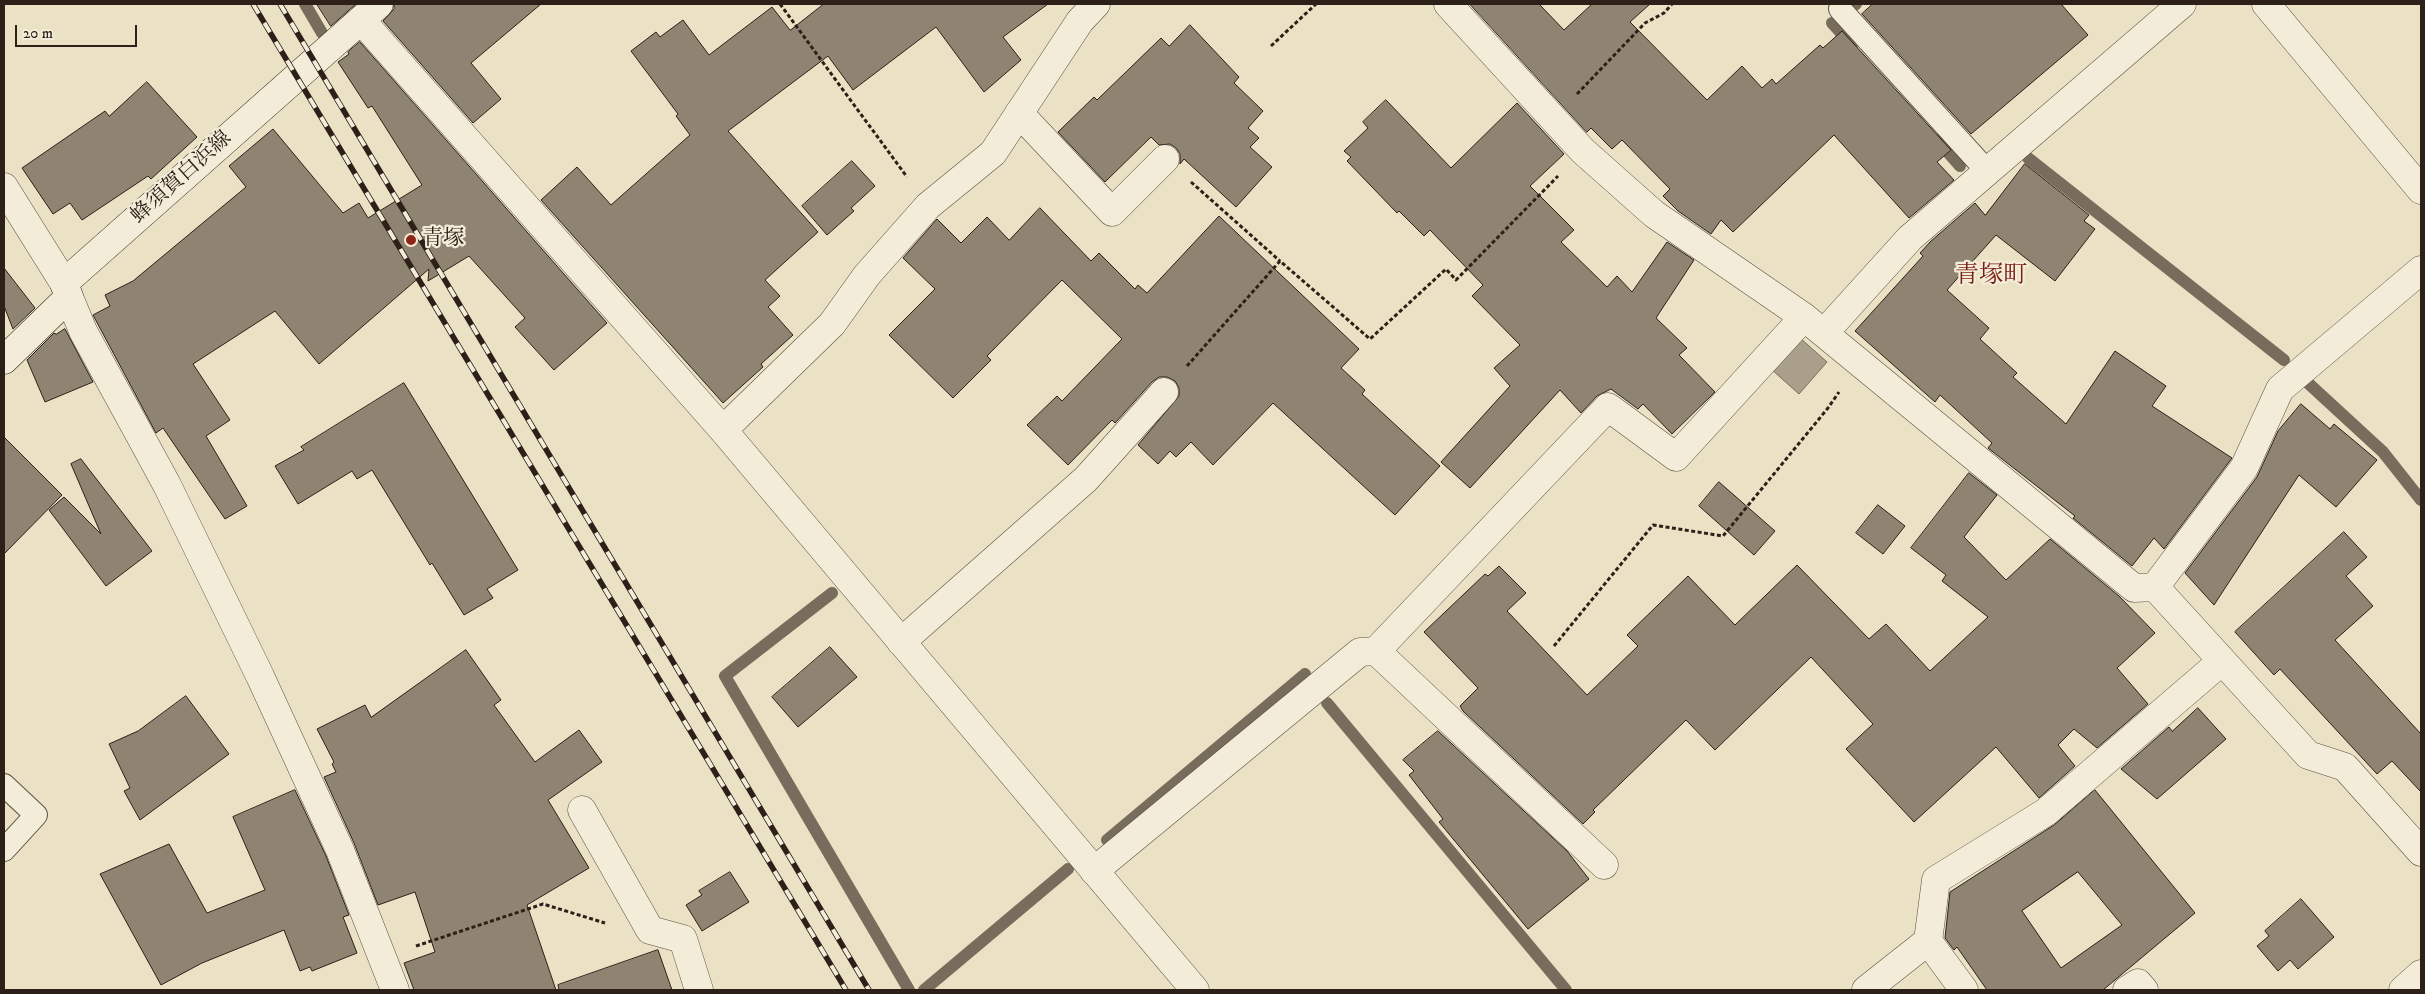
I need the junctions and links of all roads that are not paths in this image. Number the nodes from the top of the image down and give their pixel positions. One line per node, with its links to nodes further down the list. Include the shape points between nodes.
1 (1096, 4): 7 (street, via 1080,21)
2 (1448, 4): 14 (street, via 1583,151 1654,214)
3 (2182, 4): 9 (street)
4 (2266, 4): 11 (street)
5 (1840, 9): 9 (lane)
6 (370, 12): 13 (street, 蜂須賀白浜線); 17 (street)
7 (1019, 113): 8 (street, via 1112,212); 17 (street, via 993,153 928,206 867,275 832,324)
8 (1165, 159)
9 (1988, 171): 14 (street, via 1910,238)
10 (4, 187): 13 (street)
11 (2421, 190)
12 (2421, 270): 18 (street, via 2280,389 2244,468)
13 (67, 290): 15 (street, 蜂須賀白浜線); 30 (street, via 83,331 167,485 260,676 340,850)
14 (1824, 333): 18 (street, via 2134,588); 20 (street, via 1676,457 1608,407)
15 (4, 360)
16 (1164, 392): 19 (street, via 1086,479)
17 (723, 430): 19 (street)
18 (2155, 587): 21 (street)
19 (901, 642): 27 (street)
20 (1376, 651): 26 (street); 27 (street, via 1360,652)
21 (2222, 661): 25 (street, via 2308,755 2345,767); 28 (street, via 2046,812 1936,880)
22 (4, 785): 24 (lane, via 36,815)
23 (582, 810): 31 (street, via 650,930 683,939)
24 (4, 850)
25 (2421, 852)
26 (1604, 865)
27 (1094, 871): 32 (street)
28 (1928, 941): 33 (street); 34 (street)
29 (2421, 974): 37 (street)
30 (395, 990)
31 (699, 990)
32 (1195, 990)
33 (1866, 990)
34 (1964, 990)
35 (2128, 990): 36 (street, via 2138,983)
36 (2144, 990)
37 (2402, 990)

